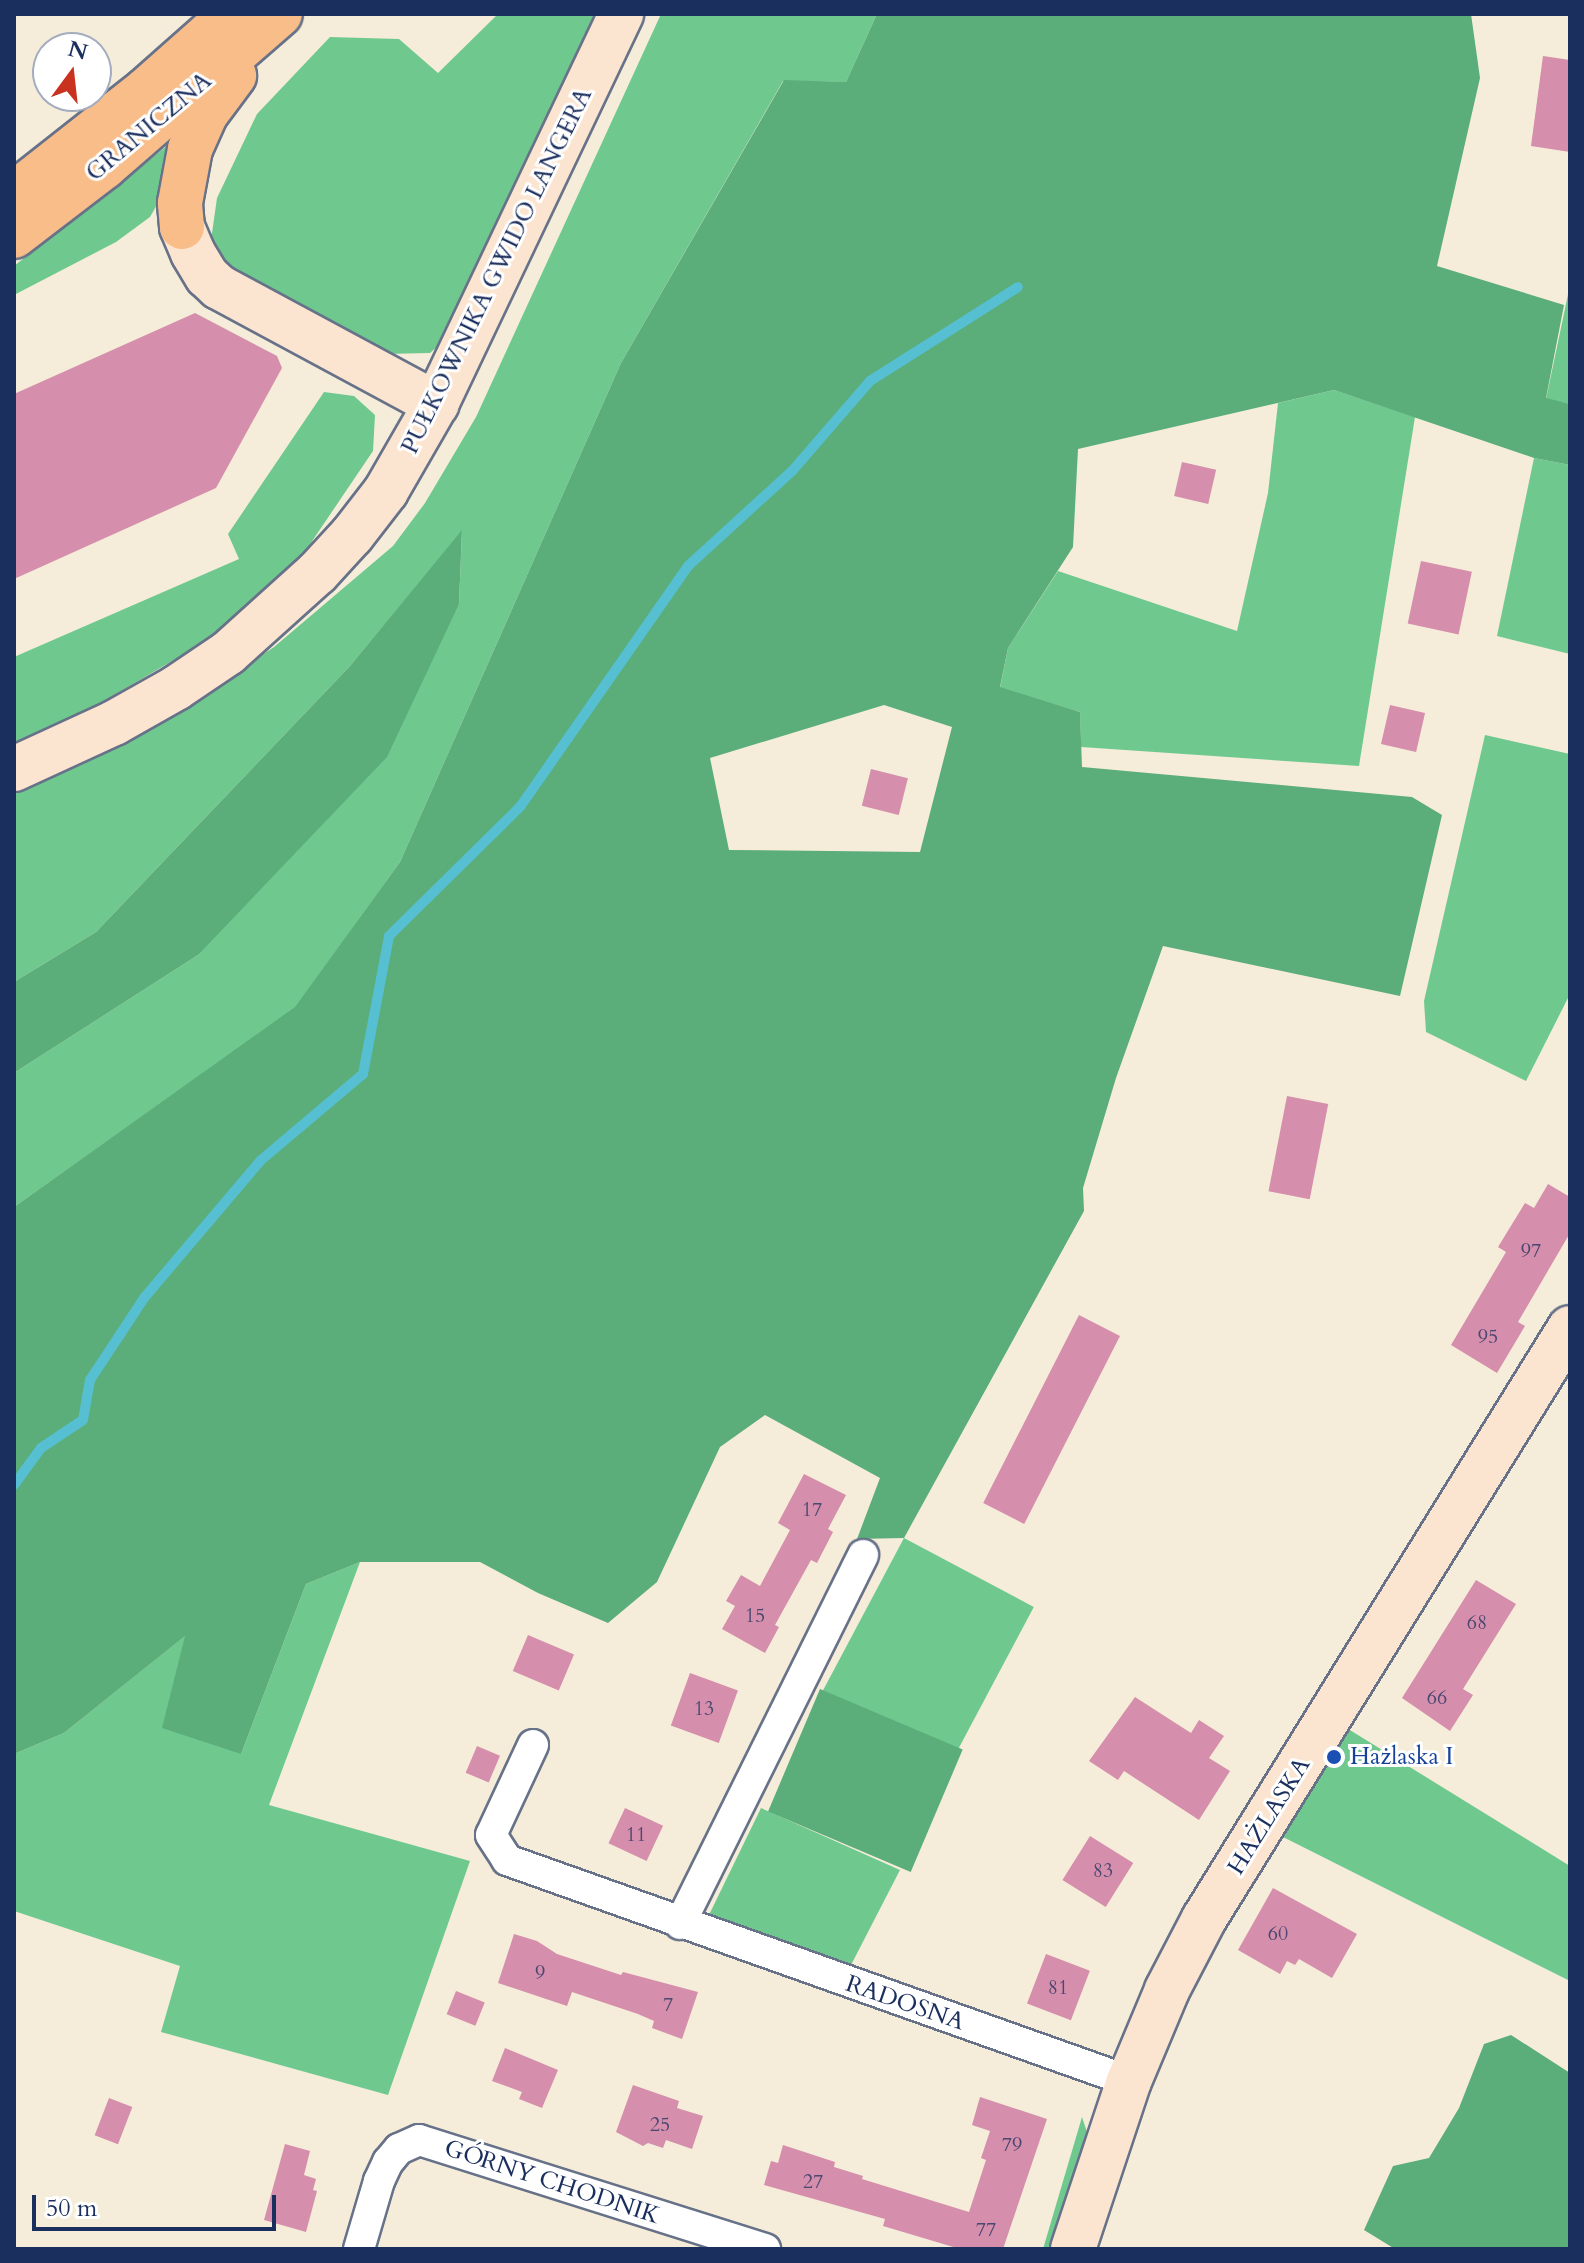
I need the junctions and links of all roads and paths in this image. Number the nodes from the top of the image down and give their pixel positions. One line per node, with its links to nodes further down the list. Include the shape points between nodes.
1 (232, 14): 4 (highway, GRANICZNA)
2 (282, 14): 5 (highway, via 216,98 196,134 181,186); 6 (highway, GRANICZNA, via 104,167)
3 (621, 14): 7 (street, PUŁKOWNIKA GWIDO LANGERA)
4 (14, 194)
5 (182, 227): 7 (street, via 200,265 219,287)
6 (14, 236)
7 (436, 404): 8 (street, PUŁKOWNIKA GWIDO LANGERA, via 386,491 352,535 272,616 176,688)
8 (14, 769)
9 (1570, 1328): 13 (street, HAŻLASKA, via 1204,1919)
10 (863, 1555): 12 (street)
11 (533, 1745): 12 (street, RADOSNA, via 491,1835 507,1860)
12 (680, 1924): 13 (street, RADOSNA)
13 (1129, 2081): 16 (street, HAŻLASKA)
14 (359, 2249): 15 (street, GÓRNY CHODNIK, via 388,2162 399,2149 419,2140)
15 (765, 2249)
16 (1073, 2249)

